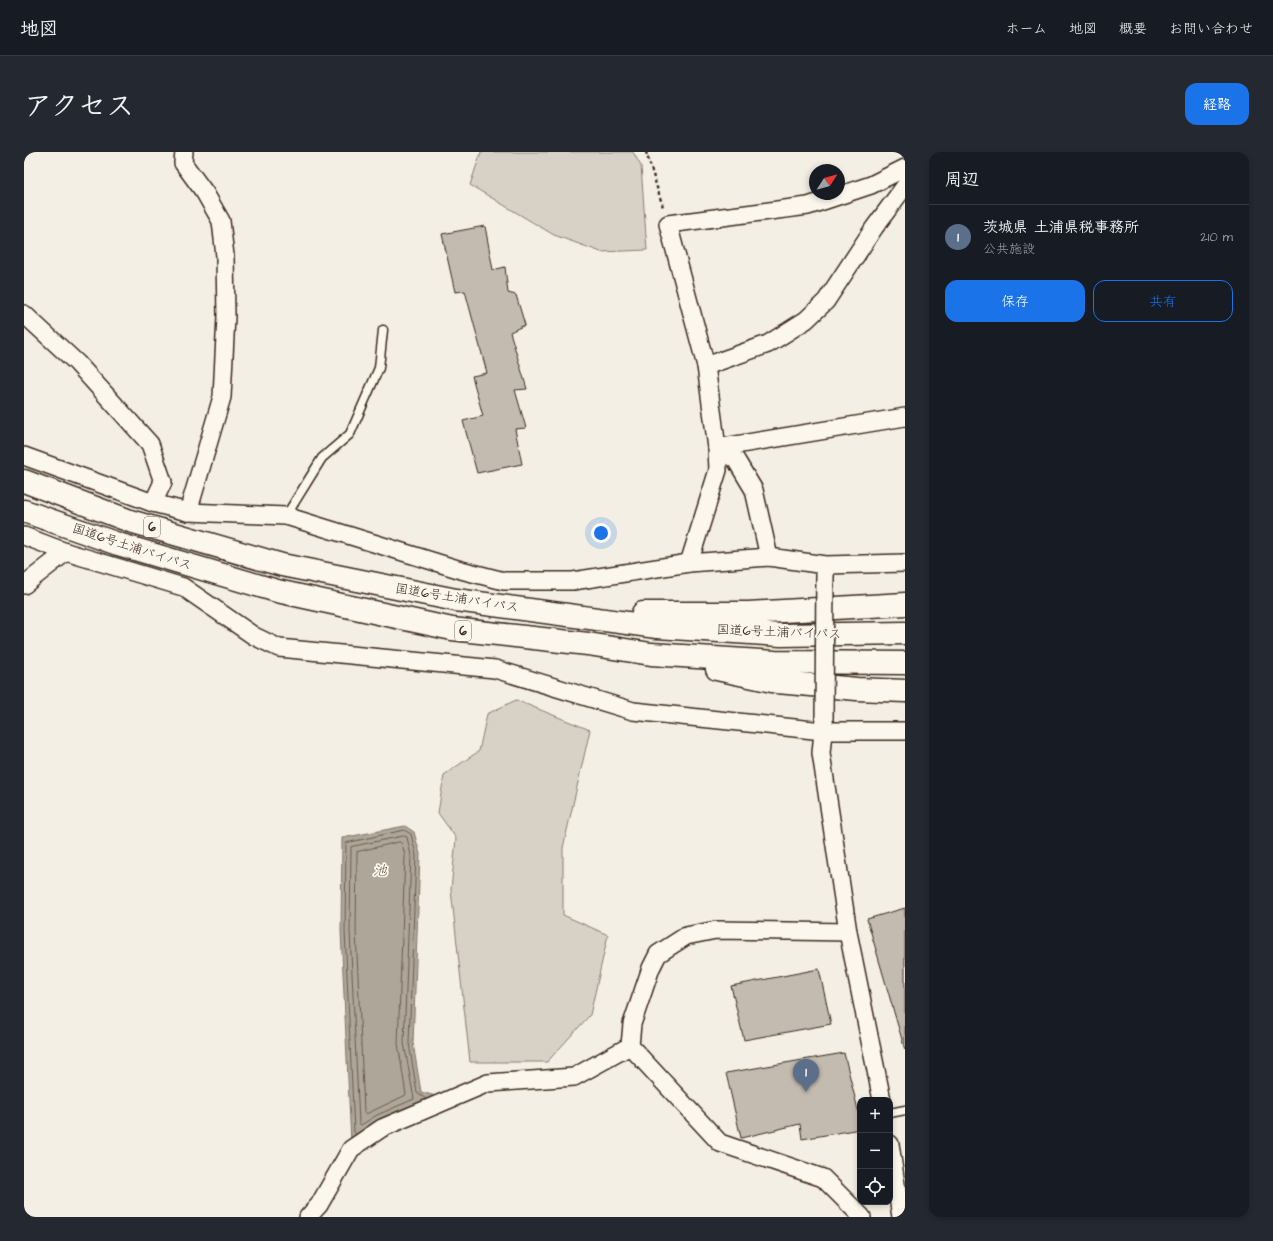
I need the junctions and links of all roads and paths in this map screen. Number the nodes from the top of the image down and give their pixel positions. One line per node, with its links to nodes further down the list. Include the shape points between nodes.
1 (184, 152): 15 (street, via 183,164 205,193 221,221 225,256 226,316 222,397)
2 (646, 152): 5 (path)
3 (905, 168): 5 (street, via 871,186 808,206)
4 (905, 186): 8 (street, via 826,301 806,320 768,344)
5 (668, 224): 8 (street)
6 (24, 314): 13 (street, via 78,363 150,444 164,482)
7 (383, 330): 16 (lane, via 379,368 350,434 322,458)
8 (706, 366): 10 (street)
9 (905, 417): 10 (street)
10 (717, 448): 19 (street, via 736,460 754,490); 20 (street, via 718,470)
11 (24, 456): 13 (street)
12 (24, 481): 25 (highway, 国道6号土浦バイパス / 6, via 130,521 282,565 456,600)
13 (153, 502): 15 (street)
14 (24, 511): 27 (highway, 国道6号土浦バイパス / 6, via 118,544 277,591 452,629 588,644)
15 (188, 512): 16 (street)
16 (286, 516): 20 (street, via 504,581 573,581)
17 (24, 536): 18 (street)
18 (66, 552): 23 (street); 30 (street, via 183,587 254,636 279,648 495,669 633,711)
19 (769, 557): 20 (street); 22 (street)
20 (689, 563)
21 (905, 563): 22 (street)
22 (825, 569): 30 (street, bridge)
23 (24, 585)
24 (905, 604): 25 (highway, via 748,613 642,612)
25 (594, 617): 26 (highway, 国道6号土浦バイパス / 6, via 657,627 781,635)
26 (905, 633)
27 (651, 654): 28 (highway, 国道6号土浦バイパス / 6, via 775,662); 29 (highway, via 777,682)
28 (905, 663)
29 (905, 691)
30 (824, 726): 31 (street); 32 (street, via 821,753)
31 (905, 731)
32 (848, 932): 33 (street, via 716,930 686,936 658,954 632,1024); 34 (street)
33 (630, 1046): 38 (street, via 574,1077 488,1083 382,1128 351,1149 319,1205); 39 (street, via 720,1143 823,1178)
34 (881, 1097)
35 (905, 1110): 36 (lane)
36 (893, 1112)
37 (893, 1164): 40 (street)
38 (308, 1217)
39 (862, 1217)
40 (901, 1217)

